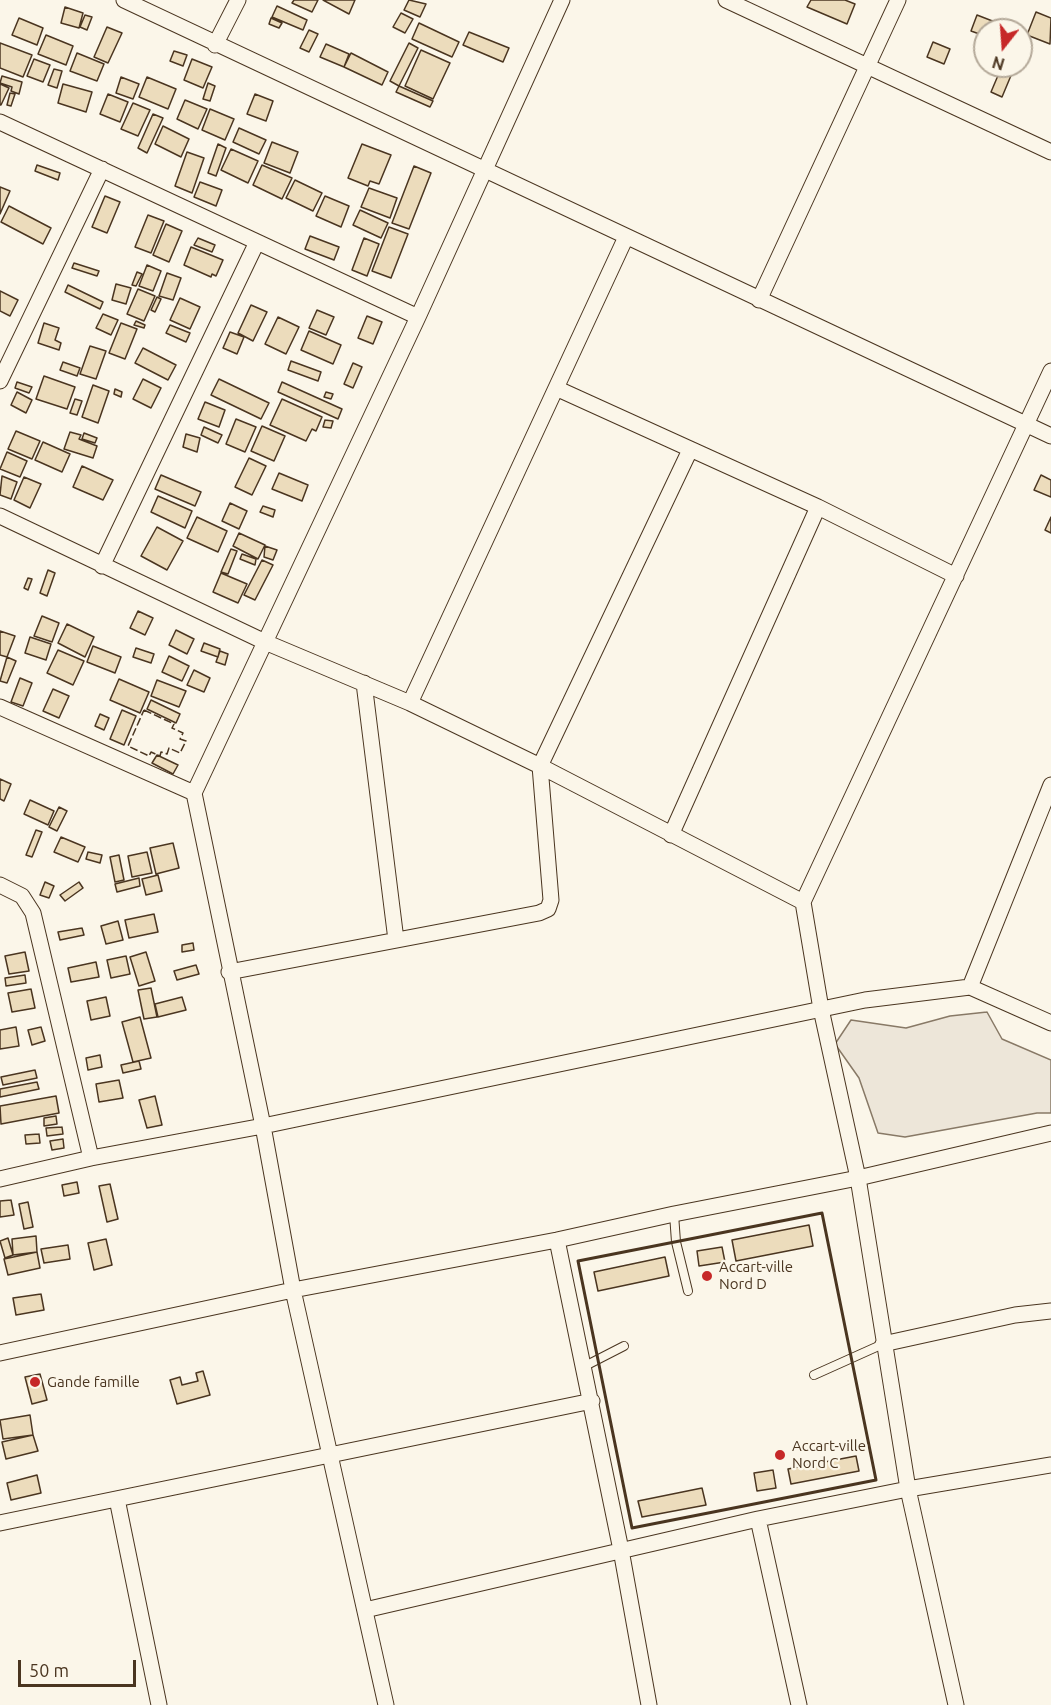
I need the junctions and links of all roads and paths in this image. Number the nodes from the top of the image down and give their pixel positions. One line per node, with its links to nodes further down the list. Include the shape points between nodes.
1 (124, 0): 6 (street)
2 (238, 0): 6 (street)
3 (562, 0): 11 (street)
4 (726, 0): 7 (street)
5 (898, 0): 7 (street)
6 (215, 45): 11 (street)
7 (868, 66): 9 (street); 14 (street)
8 (0, 122): 10 (street)
9 (1051, 152)
10 (102, 169): 13 (street); 17 (street)
11 (483, 170): 12 (street); 15 (street)
12 (626, 237): 14 (street); 18 (street)
13 (257, 242): 15 (street); 24 (street)
14 (759, 300): 19 (street)
15 (418, 317): 26 (street)
16 (1051, 371): 19 (street)
17 (0, 381)
18 (558, 389): 21 (street); 28 (street)
19 (1025, 425): 20 (street); 25 (street)
20 (1051, 436)
21 (690, 450): 22 (street); 30 (street)
22 (818, 507): 25 (street); 33 (street)
23 (0, 516): 24 (street)
24 (102, 566): 26 (street)
25 (956, 576): 35 (street)
26 (266, 642): 27 (street); 32 (street)
27 (364, 683): 28 (street); 36 (street)
28 (411, 703): 30 (street)
29 (0, 707): 32 (street)
30 (540, 766): 33 (street); 36 (street, via 551,900 548,909)
31 (1051, 785): 38 (street)
32 (194, 793): 37 (street)
33 (671, 835): 35 (street)
34 (0, 885): 43 (street, via 22,896 33,913)
35 (803, 902): 39 (street)
36 (396, 940): 37 (street)
37 (230, 972): 41 (street)
38 (970, 987): 39 (street); 40 (street)
39 (821, 1009): 41 (street); 44 (street)
40 (1051, 1023)
41 (264, 1126): 43 (street); 48 (street)
42 (1051, 1133): 44 (street)
43 (91, 1158): 45 (street)
44 (858, 1178): 46 (street); 51 (street)
45 (0, 1179)
46 (674, 1214): 47 (street); 49 (lane, via 676,1242)
47 (557, 1240): 48 (street); 54 (street)
48 (293, 1290): 53 (street); 57 (street)
49 (688, 1291)
50 (1051, 1311): 51 (street, via 1015,1315)
51 (883, 1344): 55 (lane); 59 (street)
52 (624, 1346): 54 (lane)
53 (0, 1353)
54 (585, 1366): 56 (street)
55 (814, 1375)
56 (592, 1401): 57 (street); 63 (street)
57 (331, 1455): 60 (street); 64 (street)
58 (1051, 1465): 59 (street)
59 (908, 1489): 61 (street); 69 (street)
60 (117, 1499): 62 (street); 66 (street)
61 (758, 1519): 63 (street); 68 (street)
62 (0, 1523)
63 (621, 1550): 64 (street); 65 (street)
64 (365, 1610): 67 (street)
65 (646, 1704)
66 (159, 1705)
67 (386, 1705)
68 (799, 1705)
69 (956, 1705)

